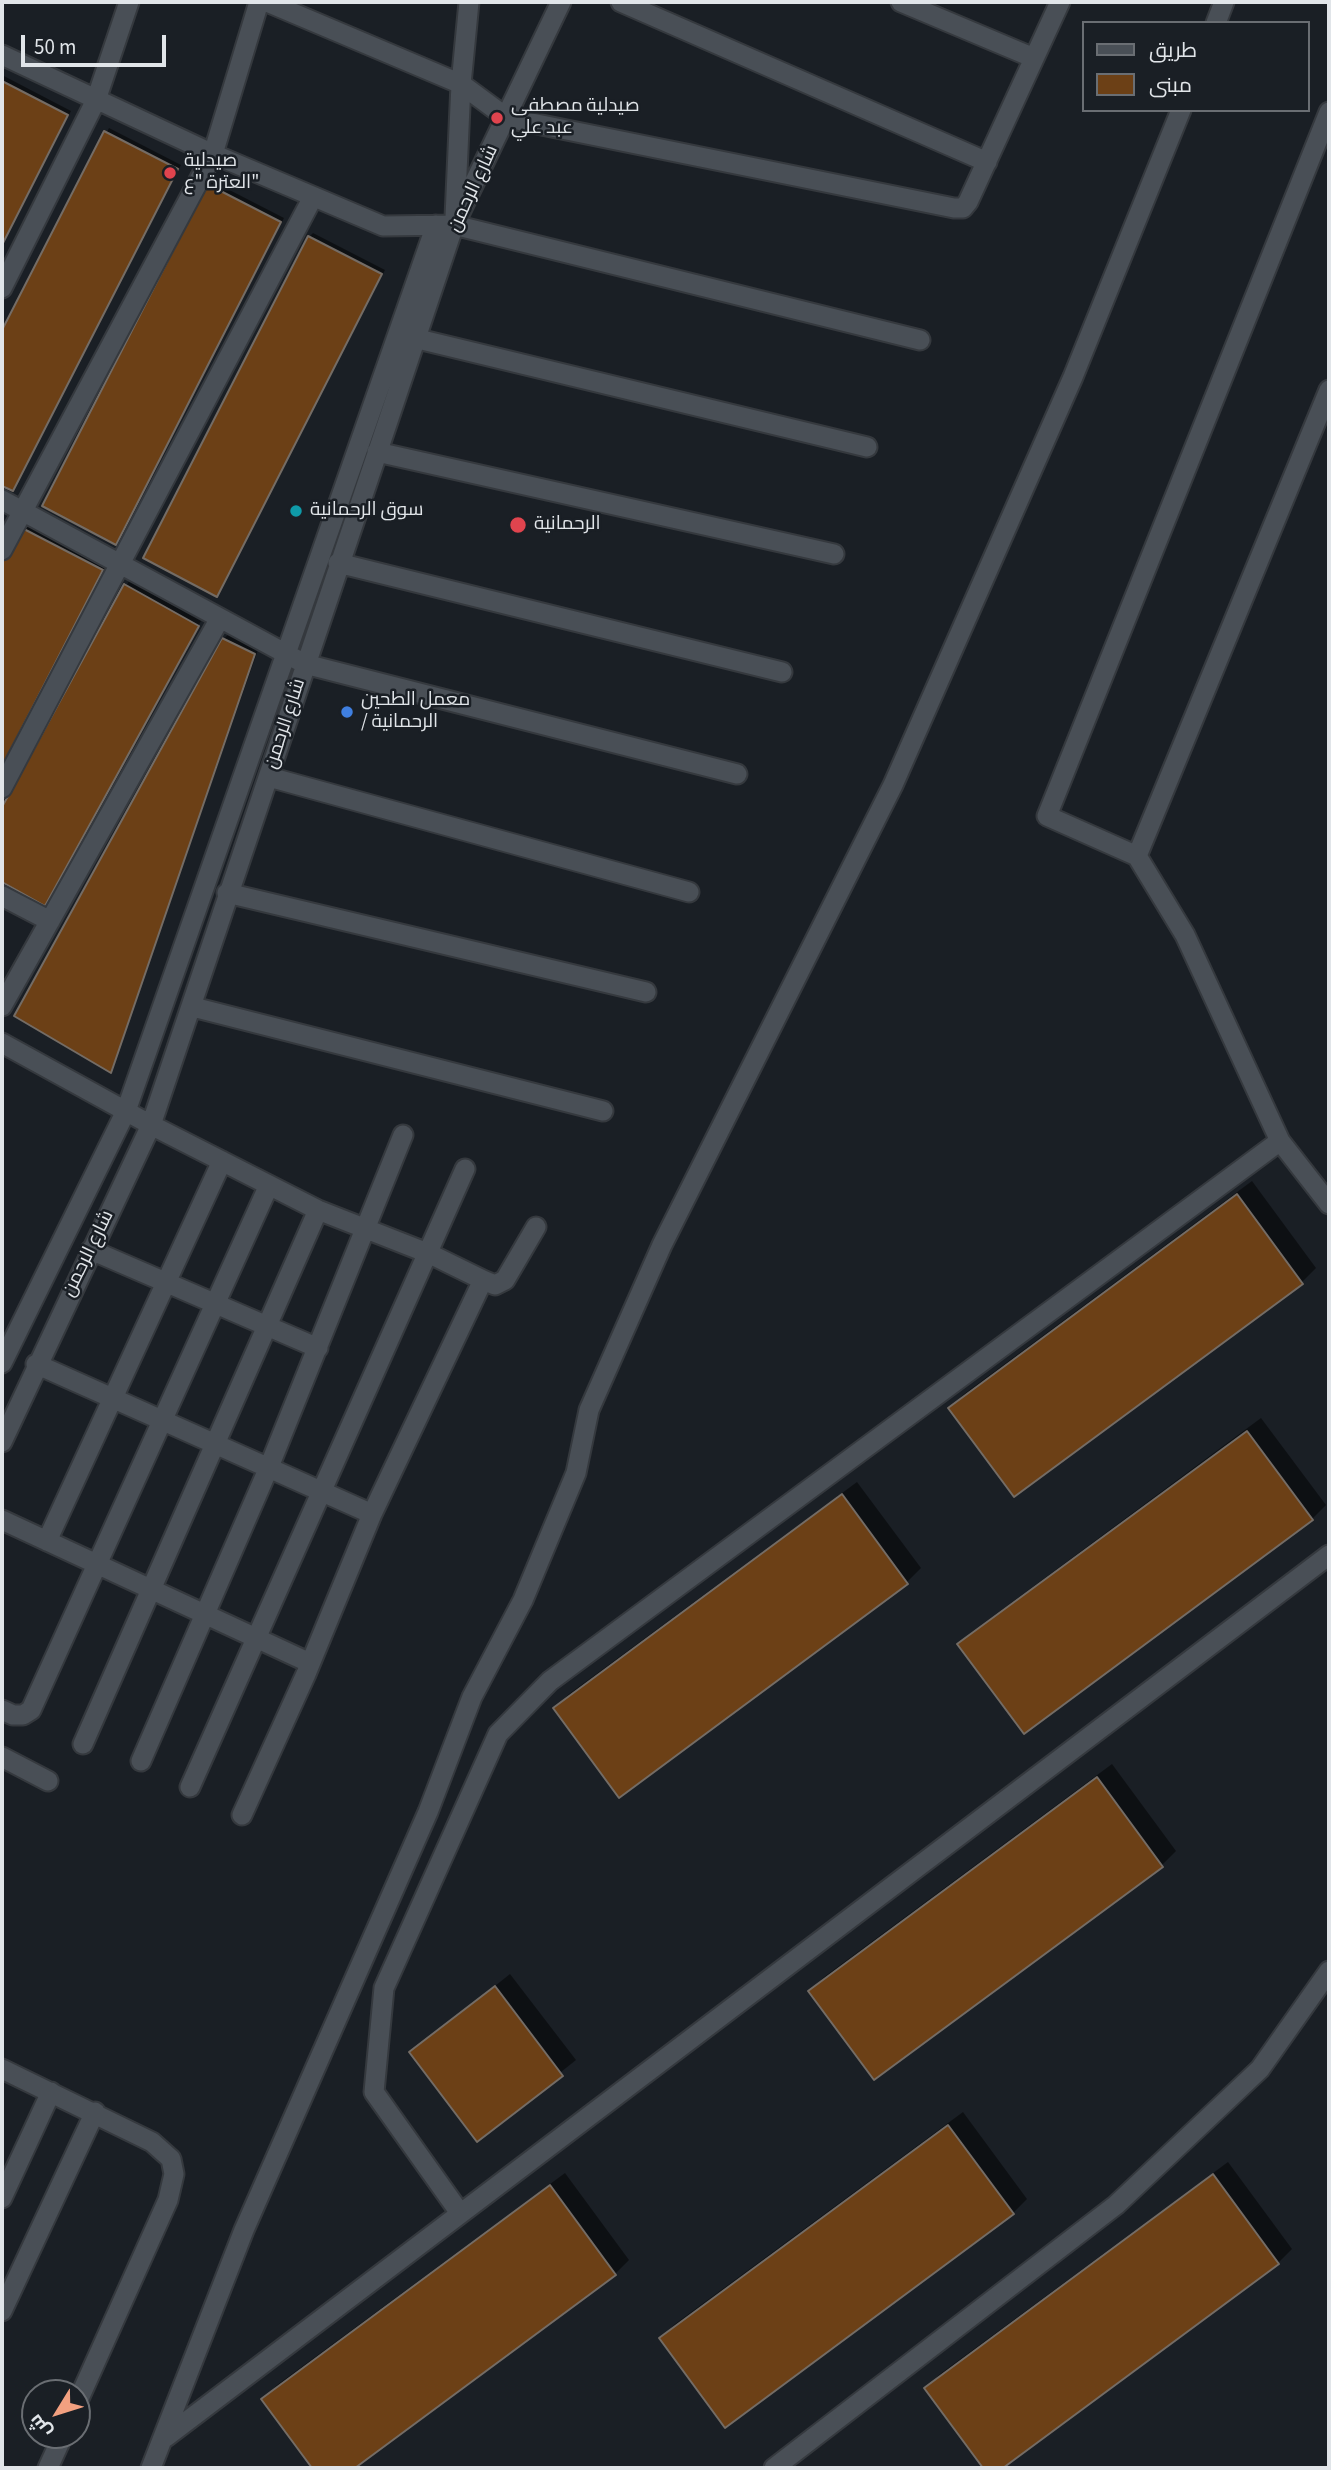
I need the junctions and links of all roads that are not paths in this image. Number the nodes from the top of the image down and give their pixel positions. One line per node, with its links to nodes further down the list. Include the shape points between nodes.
1 (129, 2): 14 (street)
2 (259, 2): 18 (street)
3 (267, 2): 13 (street)
4 (469, 2): 13 (street)
5 (561, 2): 17 (street, شارع الرحمن)
6 (621, 2): 19 (street)
7 (901, 2): 12 (street)
8 (1060, 2): 12 (street)
9 (1224, 2): 10 (street)
10 (1217, 21)
11 (2, 55): 14 (street)
12 (1034, 58): 19 (street)
13 (461, 84): 17 (street); 21 (street)
14 (96, 100): 18 (street); 22 (street)
15 (1180, 112): 101 (street, via 1073,377 893,785 662,1245 589,1410 576,1472 534,1575 472,1697 428,1812 244,2231)
16 (1329, 112): 41 (street, via 1047,816)
17 (507, 118): 19 (street, via 954,208 963,208 968,202); 21 (street, شارع الرحمن)
18 (213, 154): 20 (street); 29 (street)
19 (986, 162)
20 (313, 197): 21 (street, via 383,226); 33 (street)
21 (445, 225): 23 (street, شارع الرحمن); 24 (street); 35 (street)
22 (2, 288)
23 (418, 339): 26 (street); 27 (street, شارع الرحمن)
24 (920, 340)
25 (1329, 390): 41 (street)
26 (867, 447)
27 (377, 452): 31 (street); 32 (street, شارع الرحمن)
28 (2, 500): 29 (street)
29 (22, 512): 30 (street); 33 (street)
30 (2, 550)
31 (834, 555)
32 (338, 563): 36 (street, شارع الرحمن); 37 (street)
33 (118, 565): 34 (street); 40 (street)
34 (219, 620): 35 (street); 45 (street)
35 (285, 654): 36 (street); 50 (street)
36 (305, 664): 38 (street); 39 (street, شارع الرحمن)
37 (782, 672)
38 (737, 774)
39 (269, 777): 42 (street); 43 (street, شارع الرحمن)
40 (2, 788)
41 (1137, 856): 54 (street, via 1185,934)
42 (689, 892)
43 (227, 893): 46 (street); 48 (street, شارع الرحمن)
44 (2, 896): 45 (street)
45 (50, 921): 47 (street)
46 (646, 992)
47 (2, 1006)
48 (192, 1007): 51 (street); 52 (street, شارع الرحمن)
49 (2, 1043): 50 (street)
50 (125, 1111): 52 (street); 69 (street)
51 (603, 1111)
52 (150, 1125): 55 (street); 62 (street, شارع الرحمن)
53 (403, 1135): 61 (street)
54 (1280, 1141): 58 (street); 98 (street, via 550,1681 498,1734 384,1988 374,2092)
55 (222, 1161): 57 (street); 65 (street)
56 (466, 1169): 63 (street)
57 (269, 1185): 59 (street); 66 (street)
58 (1329, 1204)
59 (318, 1210): 61 (street); 67 (street)
60 (536, 1227): 64 (street, via 505,1280 495,1285)
61 (366, 1231): 63 (street); 68 (street)
62 (91, 1250): 65 (street); 70 (street, شارع الرحمن)
63 (430, 1254): 64 (street); 76 (street)
64 (483, 1280): 77 (street)
65 (166, 1283): 66 (street); 71 (street)
66 (216, 1303): 67 (street); 72 (street)
67 (268, 1325): 68 (street); 74 (street)
68 (318, 1348): 75 (street)
69 (2, 1363)
70 (36, 1364): 71 (street); 73 (street, شارع الرحمن)
71 (113, 1399): 72 (street); 79 (street)
72 (163, 1421): 74 (street); 81 (street)
73 (2, 1442)
74 (215, 1444): 75 (street); 82 (street)
75 (269, 1467): 76 (street); 83 (street)
76 (321, 1491): 77 (street); 84 (street)
77 (373, 1514): 85 (street)
78 (2, 1520): 79 (street)
79 (47, 1541): 81 (street)
80 (1329, 1555): 98 (street)
81 (98, 1565): 82 (street); 86 (street, via 31,1710 13,1715)
82 (151, 1590): 83 (street); 87 (street)
83 (205, 1614): 84 (street); 89 (street)
84 (256, 1638): 85 (street); 91 (street)
85 (310, 1664): 92 (street)
86 (2, 1710)
87 (83, 1744)
88 (2, 1758): 90 (street)
89 (141, 1760)
90 (48, 1781)
91 (190, 1787)
92 (242, 1815)
93 (1329, 1971): 105 (street, via 1260,2069 1116,2205)
94 (2, 2069): 95 (street)
95 (51, 2092): 96 (street); 97 (street)
96 (95, 2112): 99 (street); 100 (street, via 152,2141 171,2159 174,2174 168,2200)
97 (2, 2197)
98 (460, 2213): 101 (street)
99 (2, 2311)
100 (88, 2379)
101 (162, 2440): 104 (street)
102 (57, 2449): 103 (street)
103 (48, 2468)
104 (151, 2468)
105 (774, 2468)

